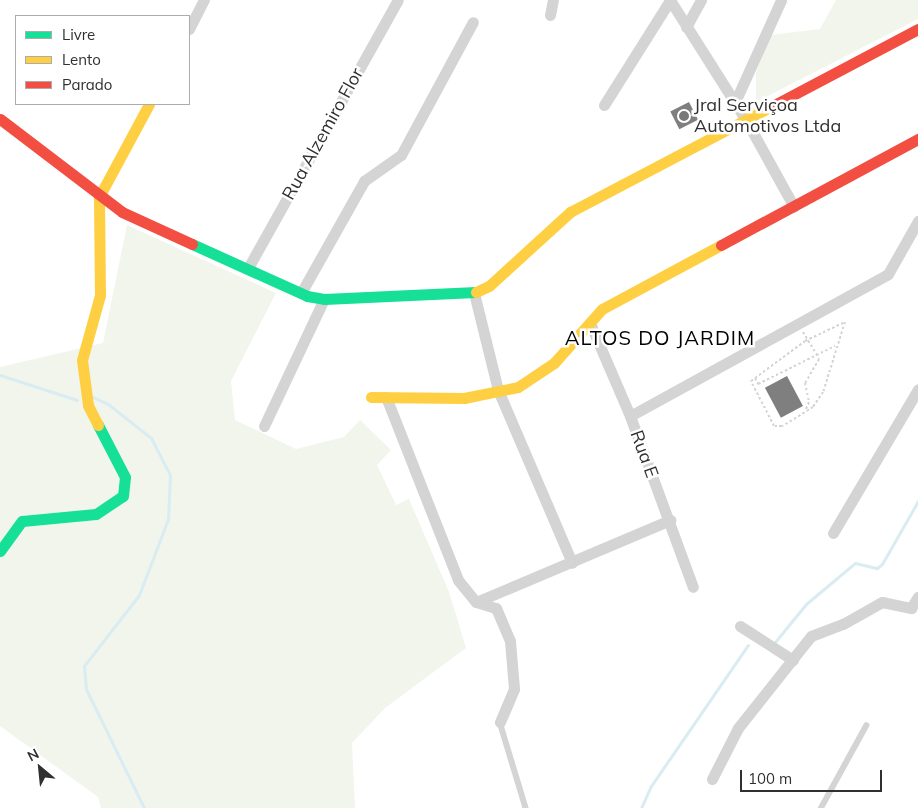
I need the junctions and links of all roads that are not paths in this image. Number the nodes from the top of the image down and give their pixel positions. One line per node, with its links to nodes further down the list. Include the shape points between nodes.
1 (204, 0): 9 (street)
2 (398, 0): 21 (street, Rua Alzemiro Flor)
3 (553, 0): 7 (street)
4 (670, 0): 10 (street); 13 (street)
5 (701, 0): 10 (street)
6 (781, 0): 12 (street)
7 (550, 15)
8 (474, 22): 22 (street, via 401,155 364,181)
9 (190, 27)
10 (686, 27): 12 (street)
11 (918, 29): 16 (street)
12 (735, 102): 16 (street)
13 (604, 104)
14 (148, 105): 18 (street)
15 (0, 119): 18 (street)
16 (746, 120): 19 (street); 23 (street, via 570,212 531,243 489,286)
17 (917, 144): 19 (street)
18 (99, 197): 21 (street, via 177,238); 34 (street, via 100,295 83,346 82,373 94,420 125,477 123,496 117,504 96,514 22,521)
19 (794, 206): 25 (street, via 615,301)
20 (918, 221): 30 (street, via 888,274)
21 (248, 268): 22 (street)
22 (301, 293): 24 (street)
23 (474, 293): 24 (street); 27 (street)
24 (324, 299): 31 (street)
25 (590, 323): 27 (street, via 540,374 518,387); 30 (street, Rua E)
26 (918, 389): 33 (street)
27 (498, 390): 28 (street, via 464,398); 35 (street)
28 (386, 397): 29 (street); 38 (street, via 458,580)
29 (371, 398)
30 (630, 416): 32 (street, Rua E)
31 (264, 426)
32 (670, 520): 35 (street); 36 (street, Rua E)
33 (833, 533)
34 (0, 551)
35 (572, 563): 38 (street)
36 (693, 586)
37 (918, 597): 40 (street, via 912,608 882,602 843,624 817,631)
38 (476, 602): 41 (street, via 496,608 510,641 514,689)
39 (740, 626): 40 (street)
40 (793, 660): 43 (street, via 738,728)
41 (500, 722): 44 (lane)
42 (866, 726): 45 (lane)
43 (712, 780)
44 (526, 808)
45 (821, 808)

